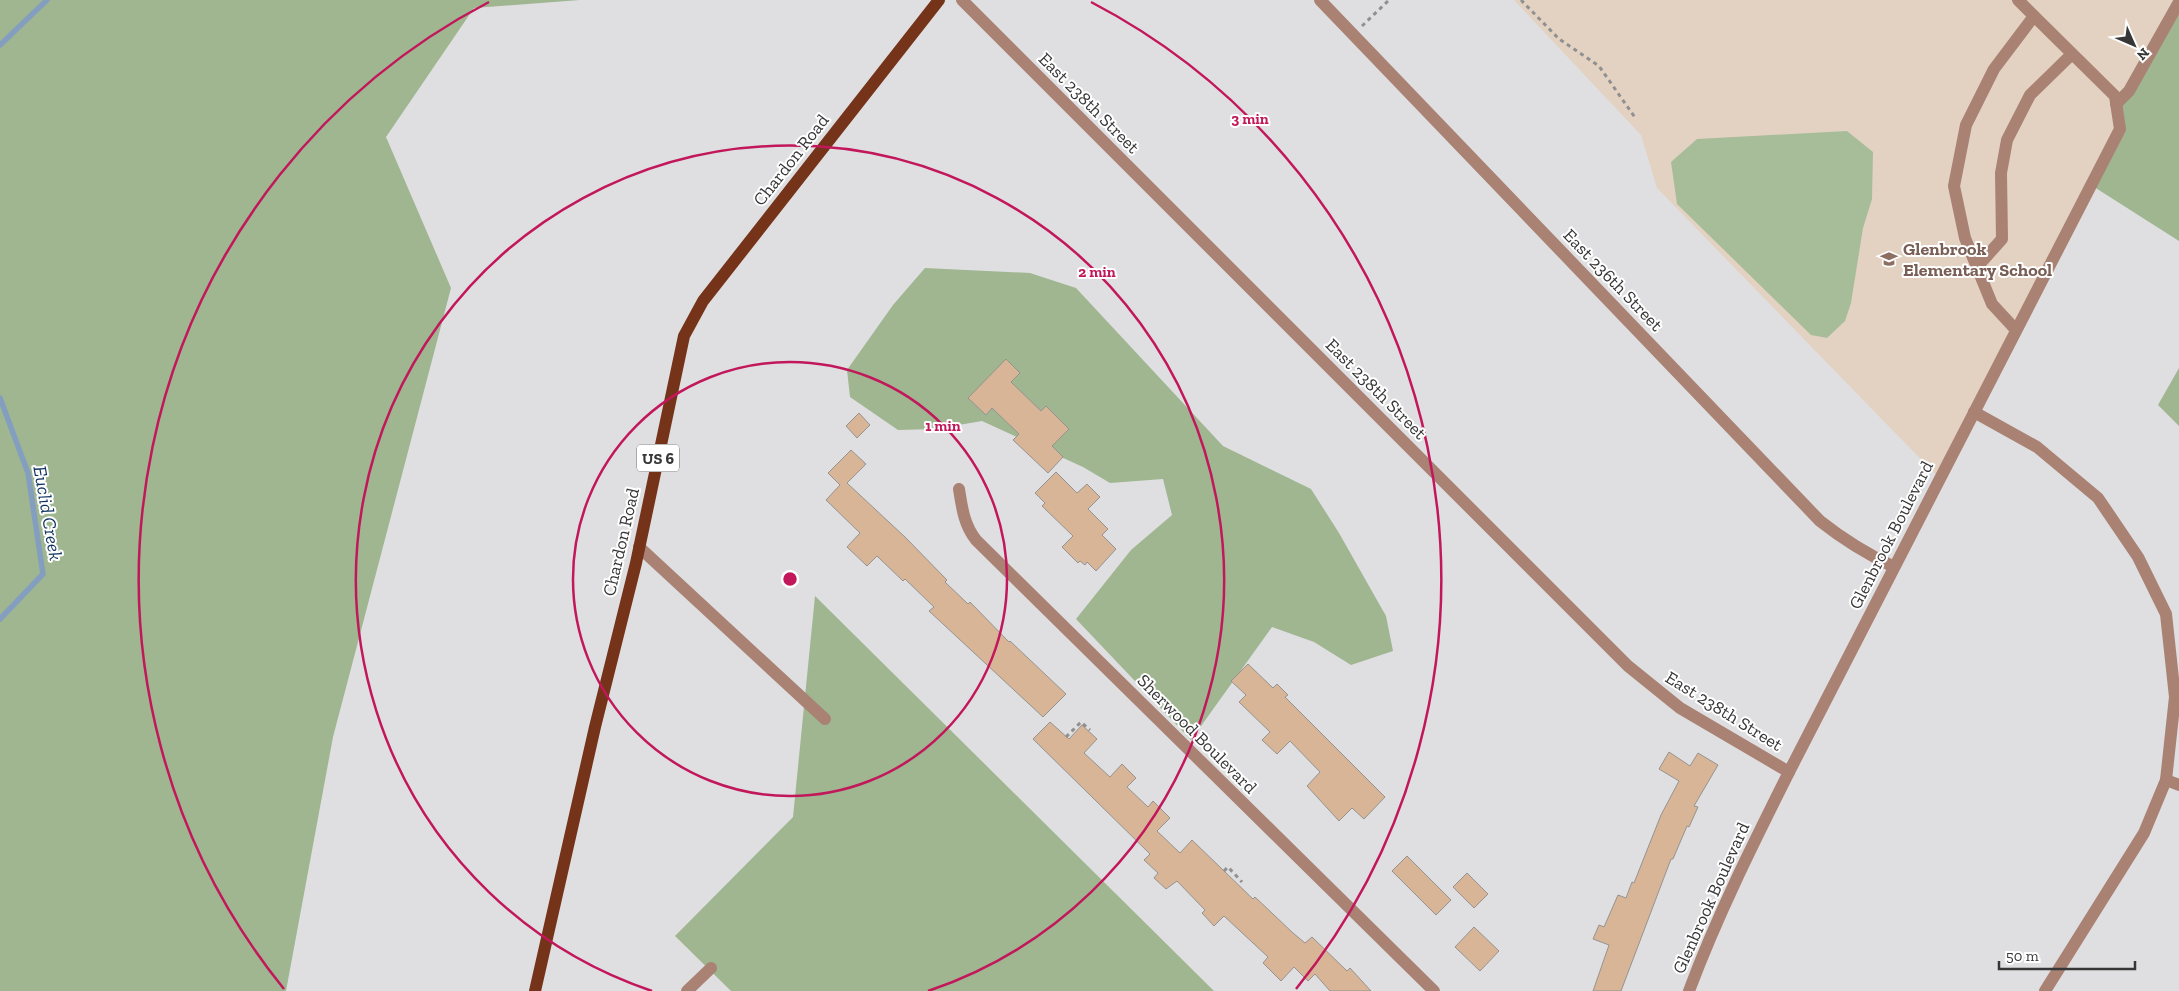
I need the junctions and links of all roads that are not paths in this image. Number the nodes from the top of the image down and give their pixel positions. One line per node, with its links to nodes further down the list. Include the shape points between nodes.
1 (939, 0): 13 (main road, Chardon Road / US 6, via 703,301 684,336)
2 (962, 0): 17 (street, East 238th Street, via 1628,666 1680,708)
3 (1320, 0): 14 (street, East 236th Street, via 1820,521 1866,554)
4 (2018, 0): 6 (street)
5 (2179, 2): 8 (street, via 2129,91)
6 (2034, 16): 7 (street); 9 (street, via 1994,69 1966,125 1954,186 1965,238)
7 (2072, 54): 8 (street); 9 (street, via 2030,95 2007,140 2001,172 2002,239)
8 (2116, 100): 10 (street, Glenbrook Boulevard, via 2120,129)
9 (1977, 267): 10 (street, via 1992,304)
10 (2016, 330): 11 (street, Glenbrook Boulevard)
11 (1974, 412): 14 (street, Glenbrook Boulevard); 15 (street, via 2037,447 2098,498)
12 (960, 489): 23 (street, Sherwood Boulevard, via 967,526 976,540)
13 (639, 547): 16 (street); 21 (main road, Chardon Road / US 6)
14 (1894, 567): 17 (street, Glenbrook Boulevard)
15 (2173, 612): 18 (street, via 2175,697)
16 (825, 719)
17 (1789, 772): 24 (street, Glenbrook Boulevard, via 1718,920)
18 (2166, 780): 19 (street); 25 (street, via 2144,833)
19 (2179, 785)
20 (711, 968): 22 (street)
21 (535, 991)
22 (687, 991)
23 (1434, 991)
24 (1689, 991)
25 (2045, 991)

